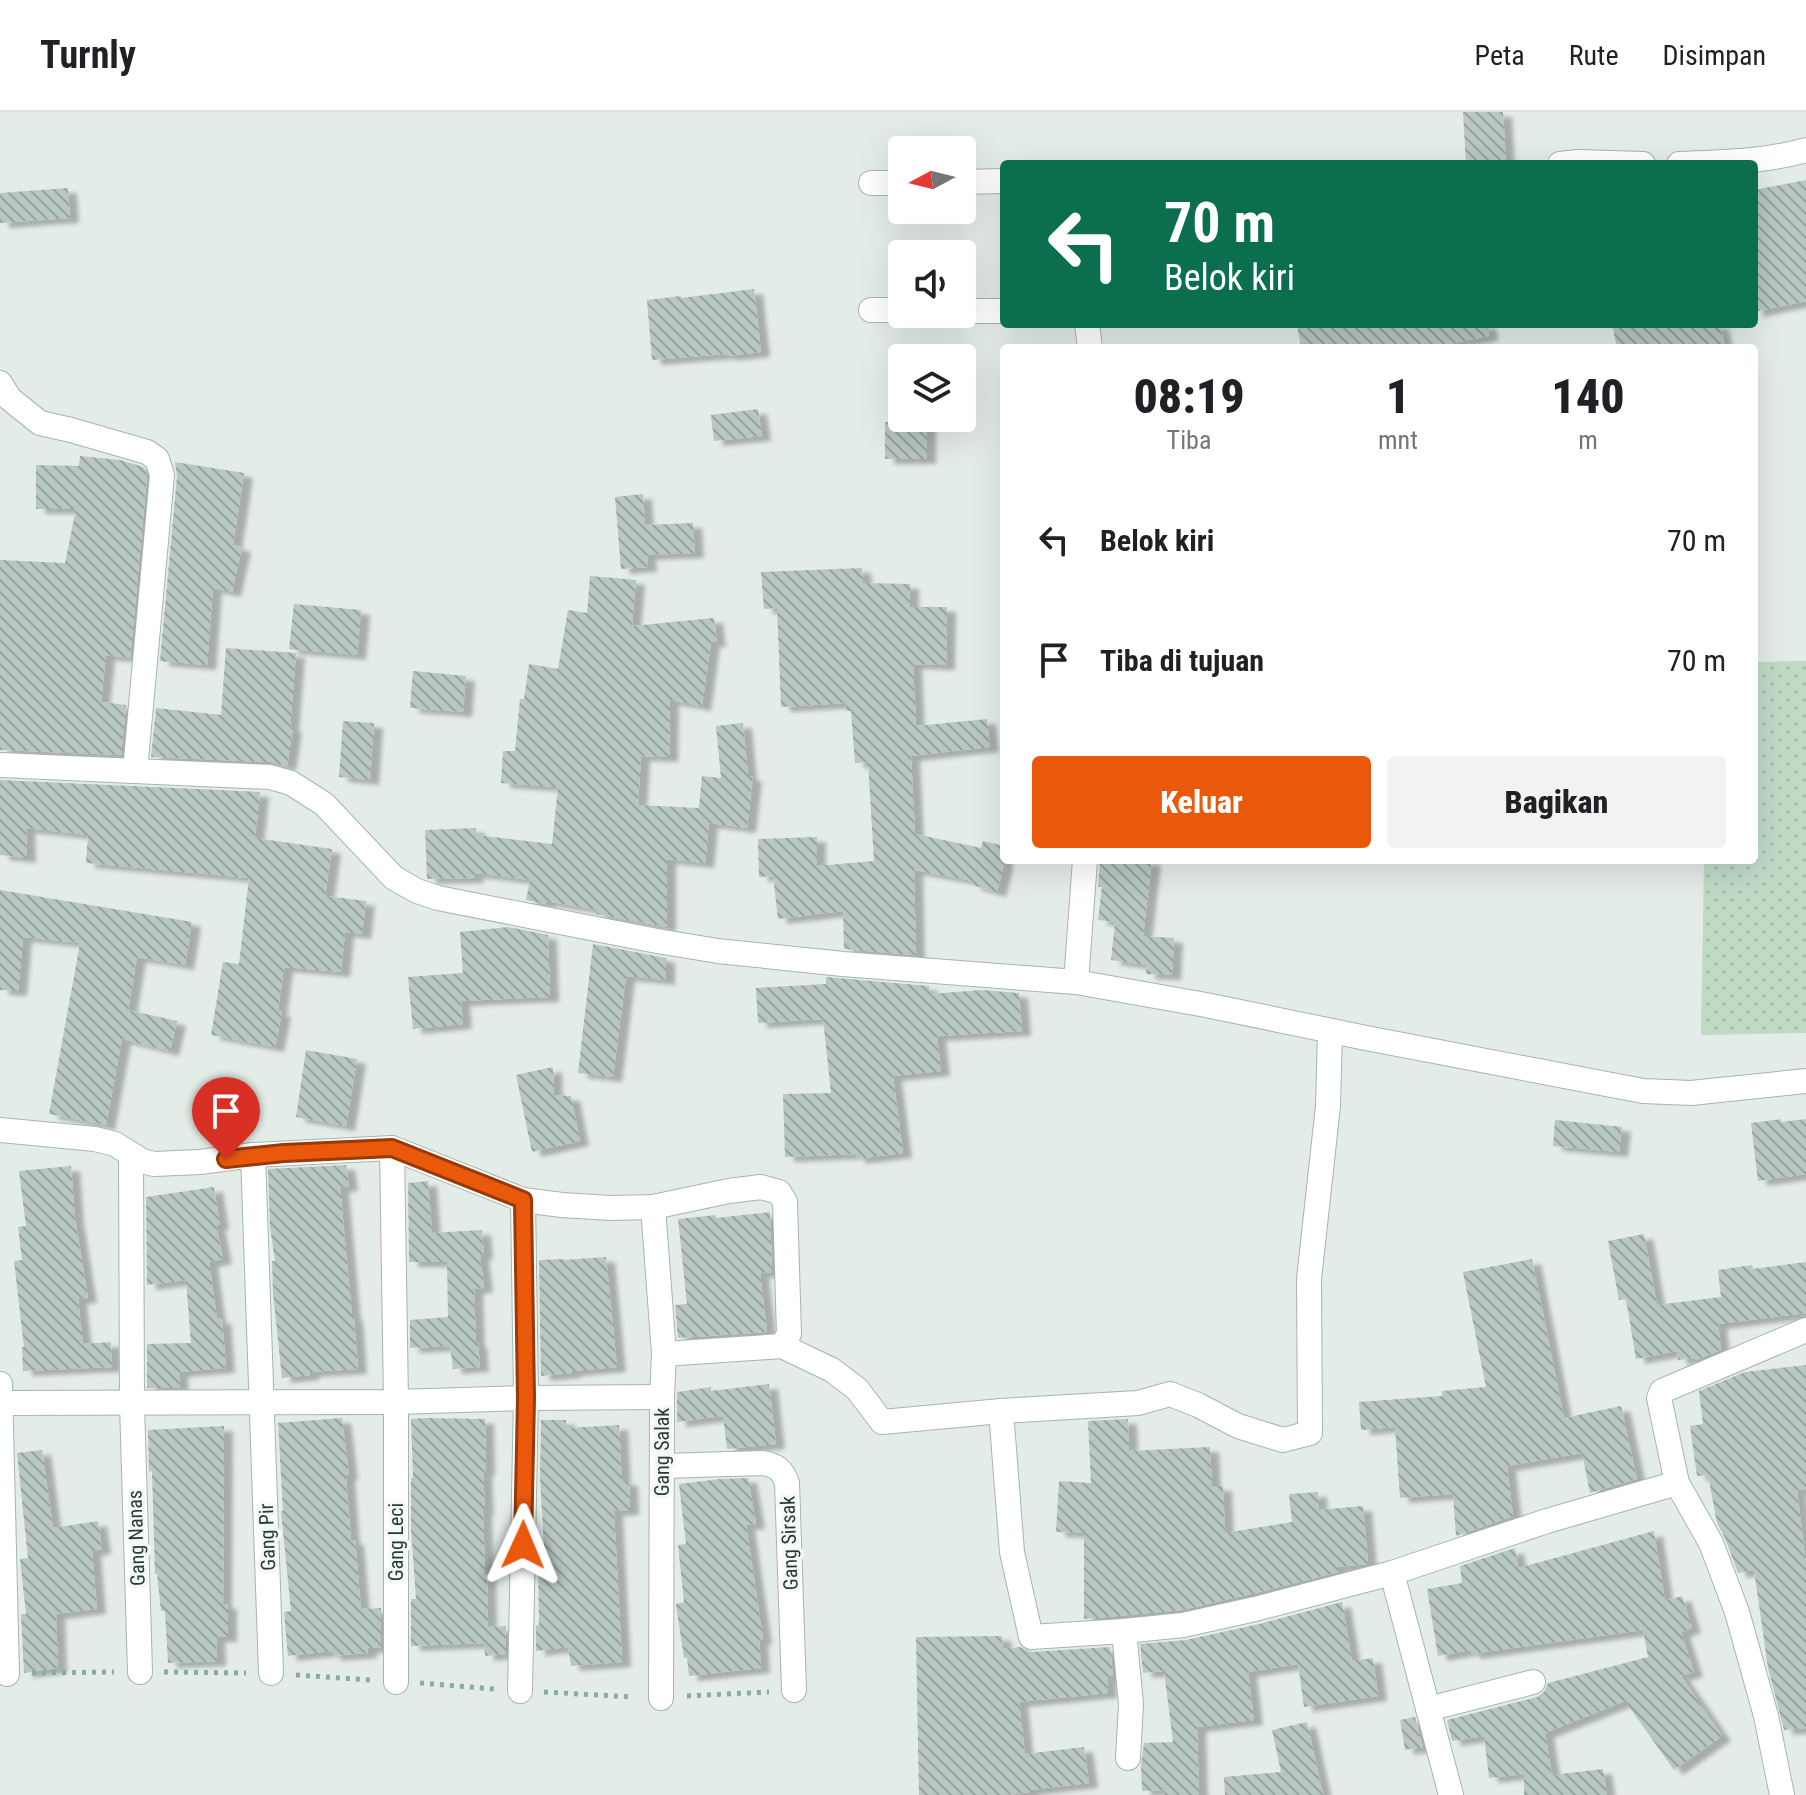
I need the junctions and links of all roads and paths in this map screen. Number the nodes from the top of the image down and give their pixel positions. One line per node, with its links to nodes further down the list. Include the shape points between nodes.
1 (1806, 150): 2 (street)
2 (1755, 160)
3 (1000, 181): 4 (street)
4 (976, 182)
5 (871, 183): 6 (street)
6 (888, 183)
7 (871, 310): 8 (street)
8 (888, 310)
9 (976, 311): 10 (street)
10 (1000, 311)
11 (0, 383): 13 (street, via 10,399 40,423 157,459 162,475)
12 (0, 765): 13 (street)
13 (135, 771): 15 (street, via 270,777 291,783 324,804 394,878 438,898 718,951)
14 (1085, 864): 15 (street)
15 (1076, 982): 16 (street)
16 (1330, 1031): 17 (street, via 1643,1091 1691,1093); 34 (street, via 1328,1106 1309,1279 1310,1433 1283,1440 1170,1394 1138,1403)
17 (1806, 1081)
18 (0, 1130): 20 (street, via 95,1139)
19 (392, 1148): 21 (street); 22 (street); 31 (street, Gang Leci)
20 (131, 1155): 21 (street, via 171,1165); 33 (street, Gang Nanas)
21 (253, 1155): 30 (street, Gang Pir)
22 (523, 1200): 23 (street); 29 (street)
23 (653, 1207): 25 (street, via 761,1187 779,1192 785,1202 789,1323); 26 (street, Gang Salak)
24 (1806, 1330): 36 (street, via 1662,1391 1659,1404)
25 (782, 1346): 26 (street); 34 (street, via 832,1370 857,1389 882,1422)
26 (664, 1354): 28 (street, Gang Salak)
27 (0, 1384): 32 (street)
28 (662, 1397): 29 (street); 35 (street, Gang Salak)
29 (526, 1398): 31 (street); 45 (street)
30 (262, 1402): 31 (street); 33 (street); 40 (street, Gang Pir)
31 (396, 1402): 42 (street, Gang Leci)
32 (0, 1403): 33 (street); 41 (street)
33 (132, 1404): 39 (street, Gang Nanas)
34 (1001, 1411): 38 (street, via 1012,1552 1031,1637)
35 (662, 1466): 44 (street, Gang Sirsak, via 763,1463 783,1472); 46 (street, Gang Salak)
36 (1677, 1483): 37 (street); 50 (street, via 1711,1543 1737,1612)
37 (1392, 1573): 38 (street, via 1183,1625); 47 (street)
38 (1124, 1631): 48 (street, via 1131,1704)
39 (140, 1672)
40 (271, 1673)
41 (7, 1674)
42 (396, 1682)
43 (1533, 1682): 47 (street)
44 (794, 1690)
45 (520, 1691)
46 (661, 1698)
47 (1428, 1709): 49 (street)
48 (1128, 1758)
49 (1451, 1795)
50 (1782, 1795)

